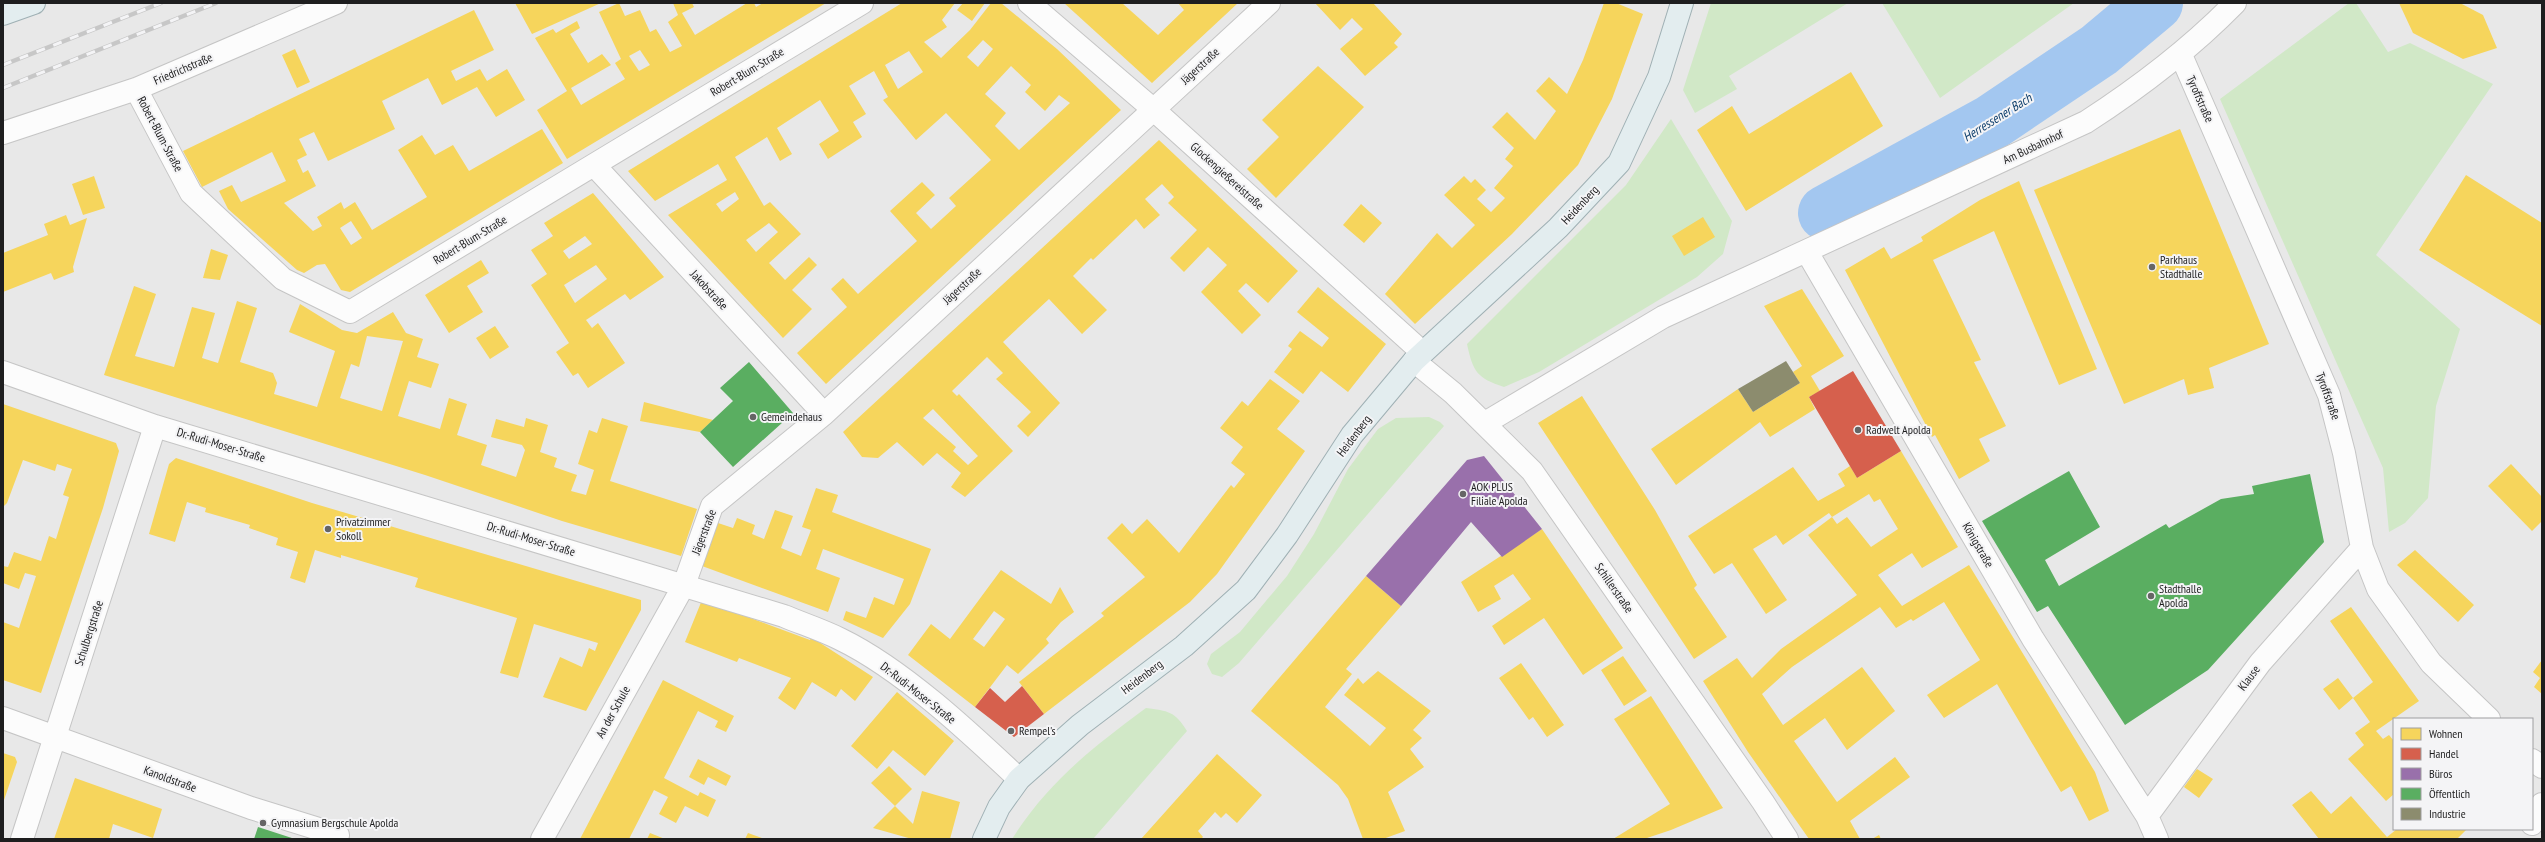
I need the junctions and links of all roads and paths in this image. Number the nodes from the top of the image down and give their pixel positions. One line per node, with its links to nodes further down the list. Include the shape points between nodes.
1 (34, 3): 8 (main road)
2 (336, 3): 10 (street, Friedrichstraße)
3 (862, 3): 13 (street, Robert-Blum-Straße)
4 (1028, 3): 11 (street, Glockengießereistraße)
5 (1269, 3): 11 (street, Jägerstraße)
6 (1682, 3): 15 (main road, Heidenberg, via 1659,77 1619,163 1558,228)
7 (2235, 3): 9 (street, Am Busbahnhof)
8 (3, 14)
9 (2181, 55): 14 (street, Am Busbahnhof, via 2129,95 2086,122); 20 (street, Tyroffstraße, via 2329,395 2344,452)
10 (136, 90): 12 (street, Friedrichstraße); 13 (street, Robert-Blum-Straße, via 191,193 283,279 350,312)
11 (1154, 110): 15 (street, Glockengießereistraße); 17 (street, Jägerstraße)
12 (3, 132)
13 (594, 165): 17 (street, Jakobstraße)
14 (1807, 252): 18 (street, via 1663,317); 30 (street, Königstraße, via 2033,639)
15 (1418, 357): 18 (street, Schillerstraße); 27 (main road, Heidenberg, via 1352,435 1287,535 1246,590 1184,646 1080,725)
16 (3, 372): 19 (street, Dr.-Rudi-Moser-Straße)
17 (824, 414): 21 (street, Jägerstraße, via 712,506)
18 (1485, 423): 36 (street, Schillerstraße, via 1532,471 1764,802)
19 (155, 426): 21 (street, Dr.-Rudi-Moser-Straße); 24 (street, Schulbergstraße)
20 (2362, 548): 23 (street, Tyroffstraße, via 2378,589 2431,663); 30 (street, Klause, via 2260,663)
21 (684, 585): 27 (street, Dr.-Rudi-Moser-Straße, via 784,616 841,639 889,669 982,744); 34 (street, An der Schule)
22 (3, 718): 24 (street, Kanoldstraße)
23 (2488, 718)
24 (56, 738): 32 (street, Kanoldstraße, via 251,808); 33 (street, Schulbergstraße)
25 (2533, 761): 26 (street)
26 (2542, 767)
27 (1020, 779): 35 (main road, Heidenberg, via 999,807)
28 (2542, 804): 29 (street)
29 (2533, 822)
30 (2153, 830)
31 (2530, 830): 37 (street)
32 (338, 835)
33 (22, 839)
34 (542, 839)
35 (984, 839)
36 (1786, 839)
37 (2525, 839)

